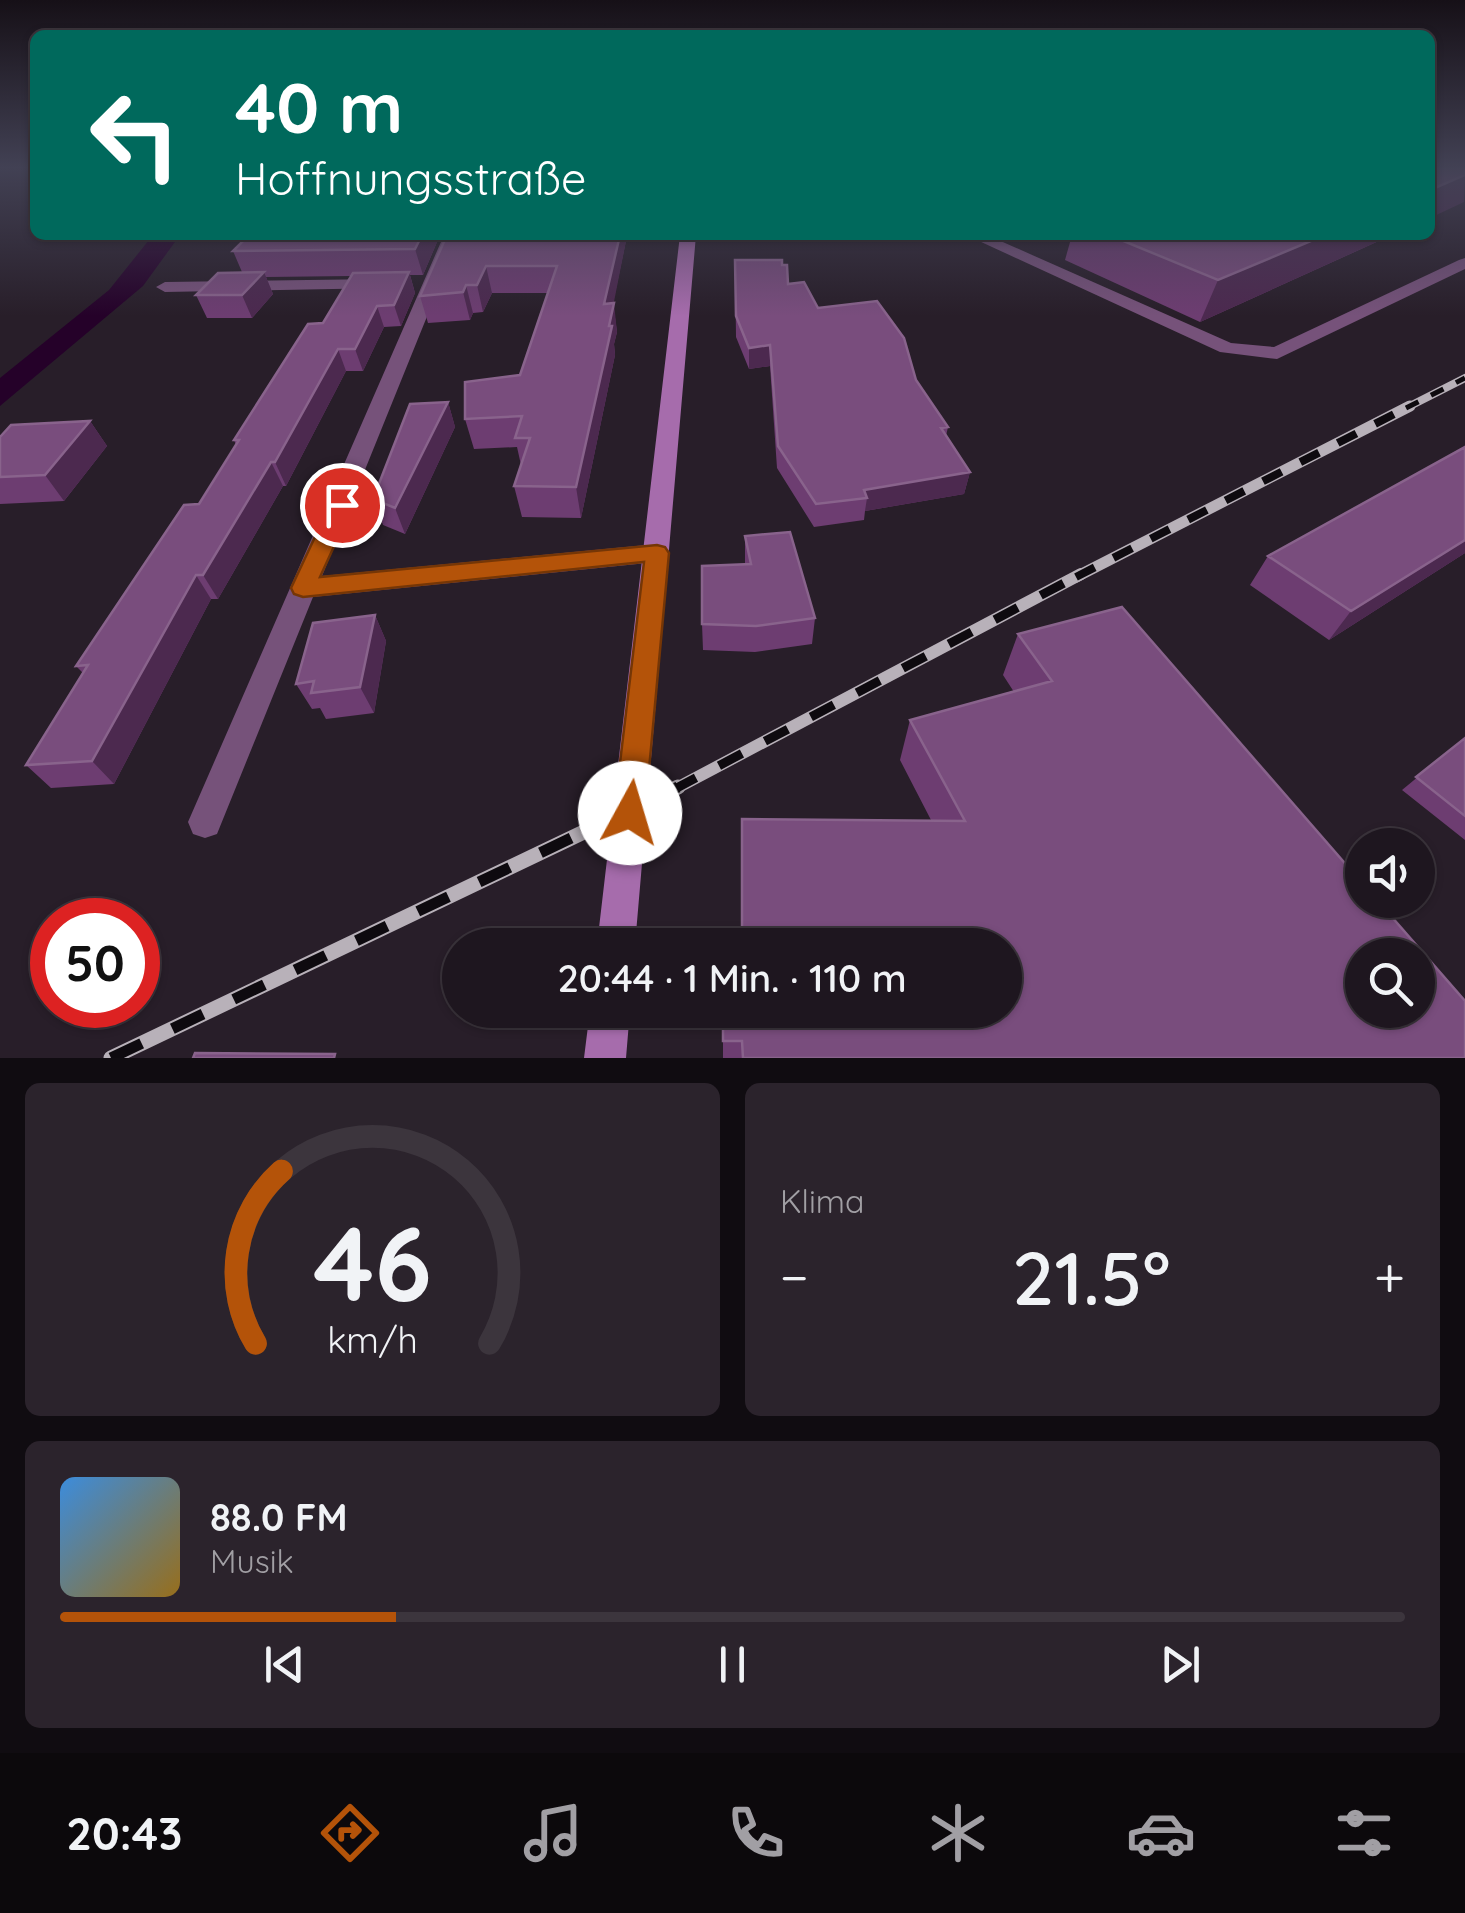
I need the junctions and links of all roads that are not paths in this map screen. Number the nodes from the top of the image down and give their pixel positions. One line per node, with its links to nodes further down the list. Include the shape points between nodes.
1 (448, 240): 5 (street)
2 (688, 240): 7 (main road)
3 (985, 240): 4 (street, via 1226,348 1277,353)
4 (1465, 263)
5 (412, 284): 6 (street); 8 (street, via 342,505)
6 (165, 287)
7 (657, 553): 8 (street); 10 (main road)
8 (303, 588): 9 (street)
9 (205, 822)
10 (618, 928)
11 (608, 1028): 12 (main road)
12 (605, 1058)

